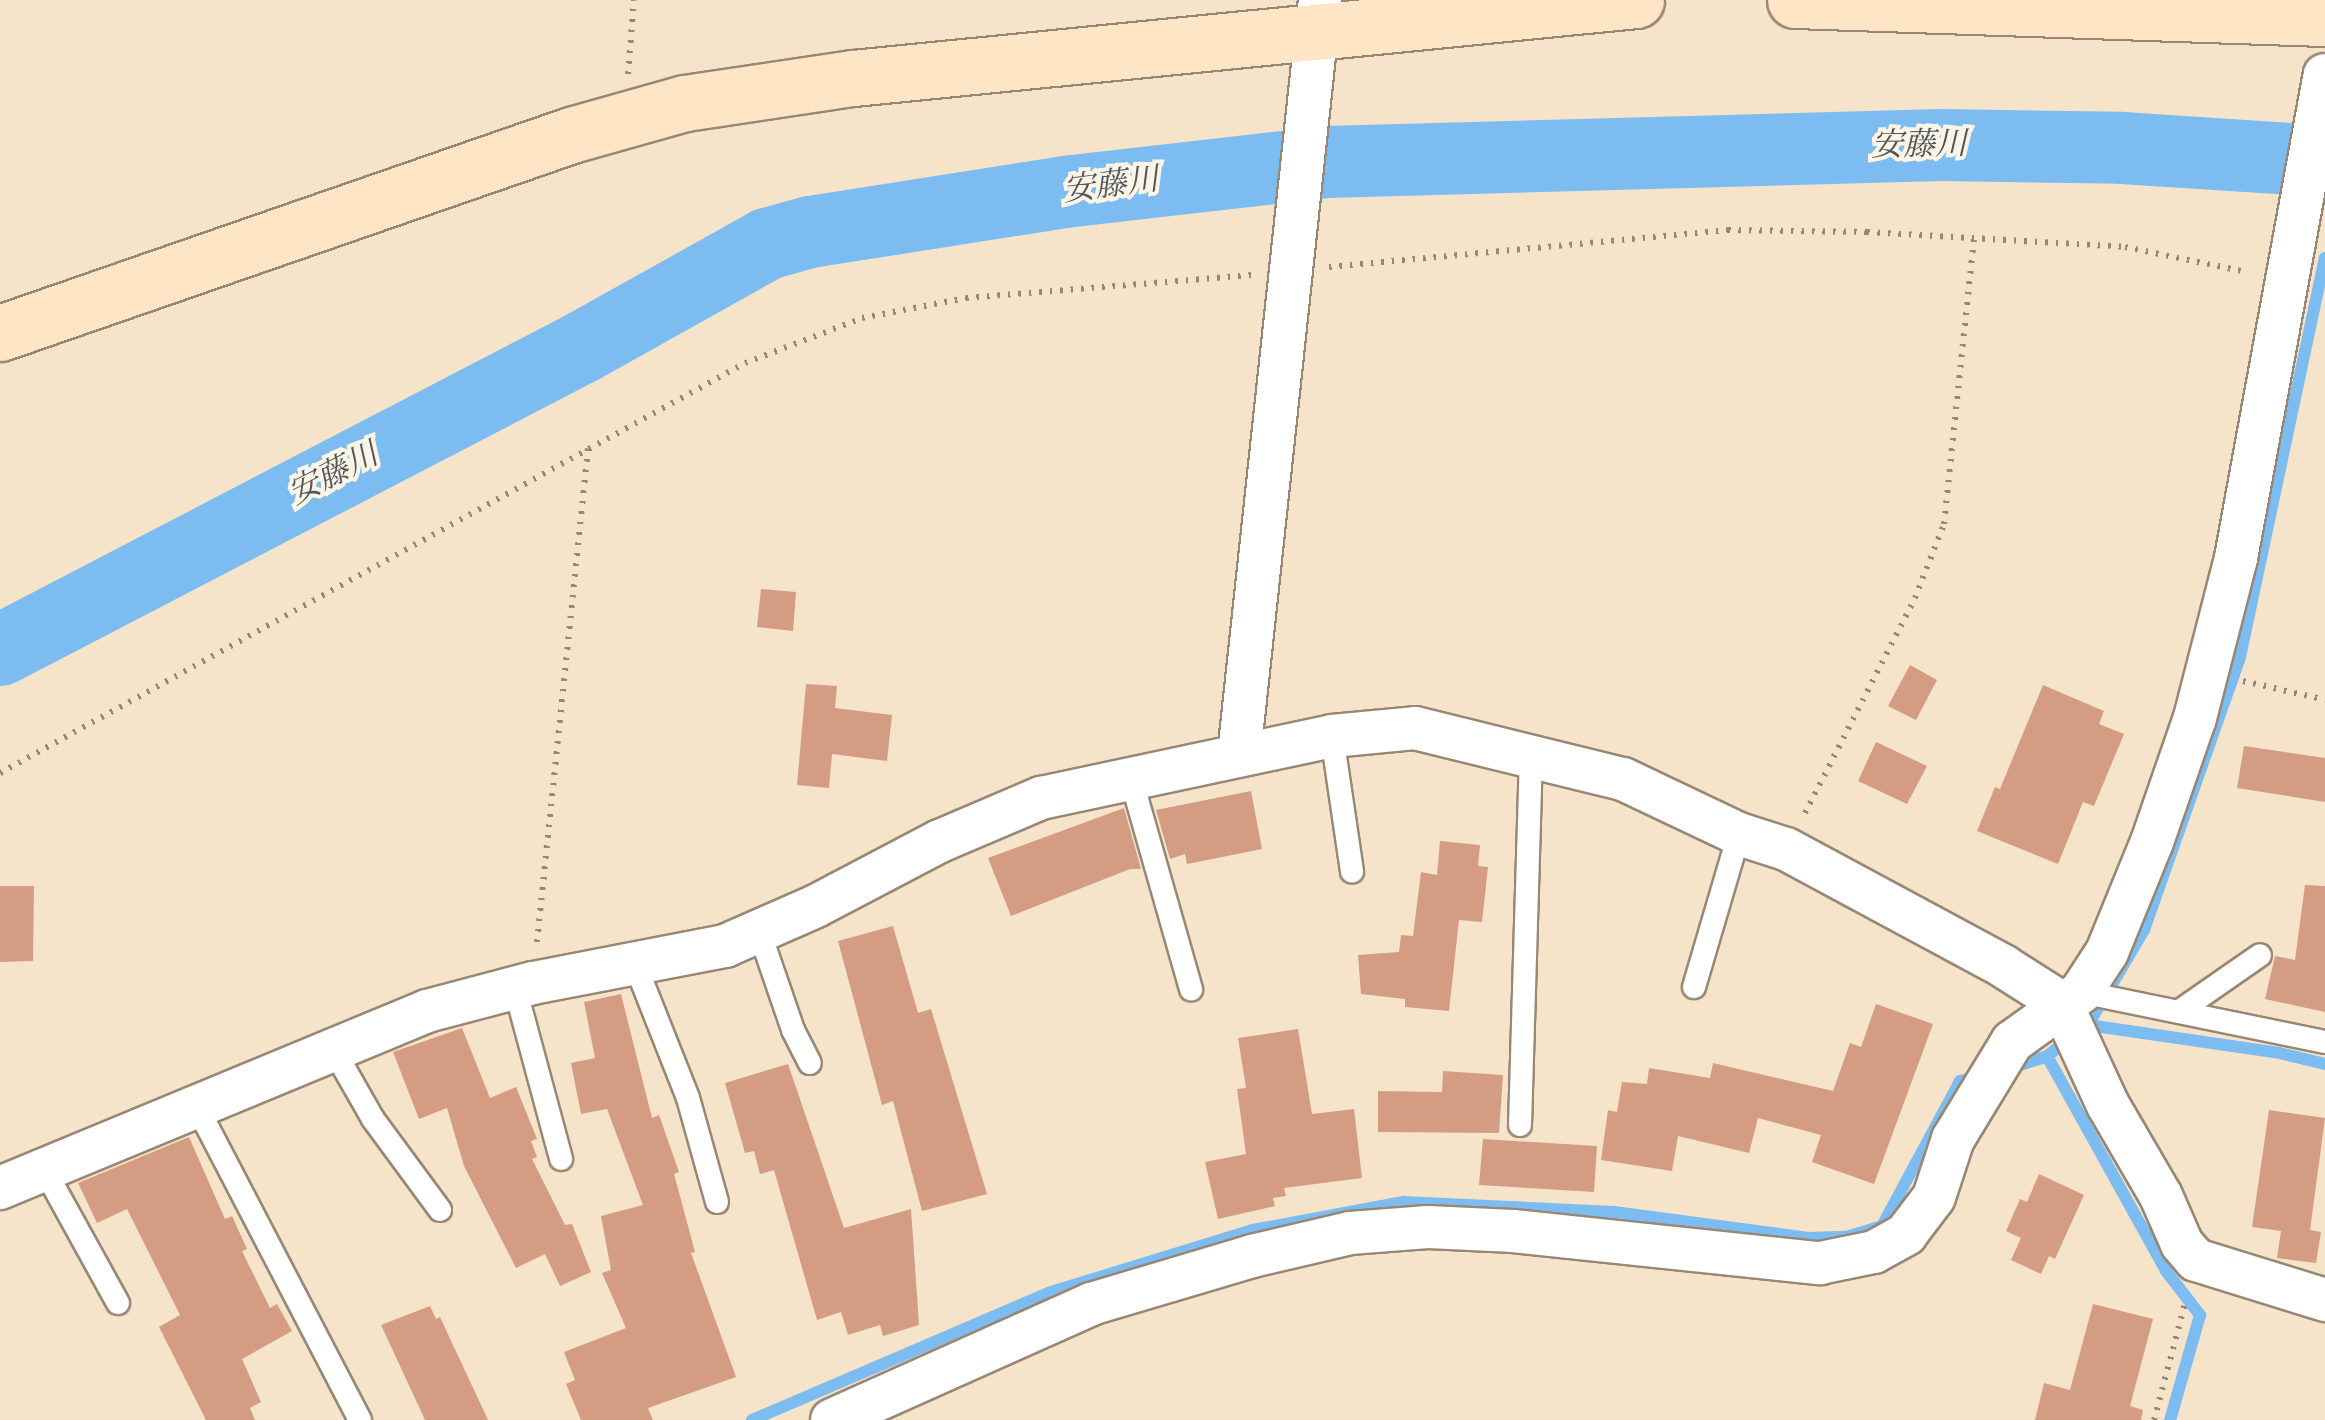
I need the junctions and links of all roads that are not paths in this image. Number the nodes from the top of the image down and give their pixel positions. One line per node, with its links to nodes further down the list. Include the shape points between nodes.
1 (1636, 0): 3 (street)
2 (1795, 0): 4 (street)
3 (1318, 17): 6 (street, via 684,104); 8 (street)
4 (2325, 18)
5 (2324, 78): 19 (street, via 2236,558 2206,672 2152,842 2107,952)
6 (0, 333)
7 (1332, 736): 8 (street); 9 (street, via 1415,728); 12 (lane)
8 (1239, 755): 10 (street)
9 (1531, 756): 11 (street, via 1623,779); 25 (lane)
10 (1130, 776): 13 (street, via 1042,798); 18 (lane)
11 (1739, 834): 17 (lane); 19 (street, via 1786,849)
12 (1352, 872)
13 (759, 931): 15 (street, via 726,946); 23 (lane)
14 (2260, 955): 20 (lane)
15 (635, 964): 16 (street); 29 (lane, via 688,1098)
16 (524, 986): 22 (street, via 427,1011); 26 (lane)
17 (1694, 987)
18 (1191, 989)
19 (2071, 998): 20 (lane); 31 (street, via 2108,1104 2182,1244 2196,1260); 34 (street, via 2012,1042 1953,1140 1934,1197 1906,1234 1874,1252 1820,1263 1512,1232 1428,1227 1350,1234 1091,1304)
20 (2181, 1010): 21 (lane)
21 (2325, 1042)
22 (332, 1047): 24 (street); 30 (lane, via 372,1119)
23 (810, 1063)
24 (196, 1105): 27 (street); 33 (lane)
25 (1520, 1125)
26 (561, 1159)
27 (44, 1169): 28 (street); 32 (lane)
28 (0, 1188)
29 (717, 1202)
30 (440, 1210)
31 (2325, 1300)
32 (118, 1303)
33 (360, 1420)
34 (832, 1420)

